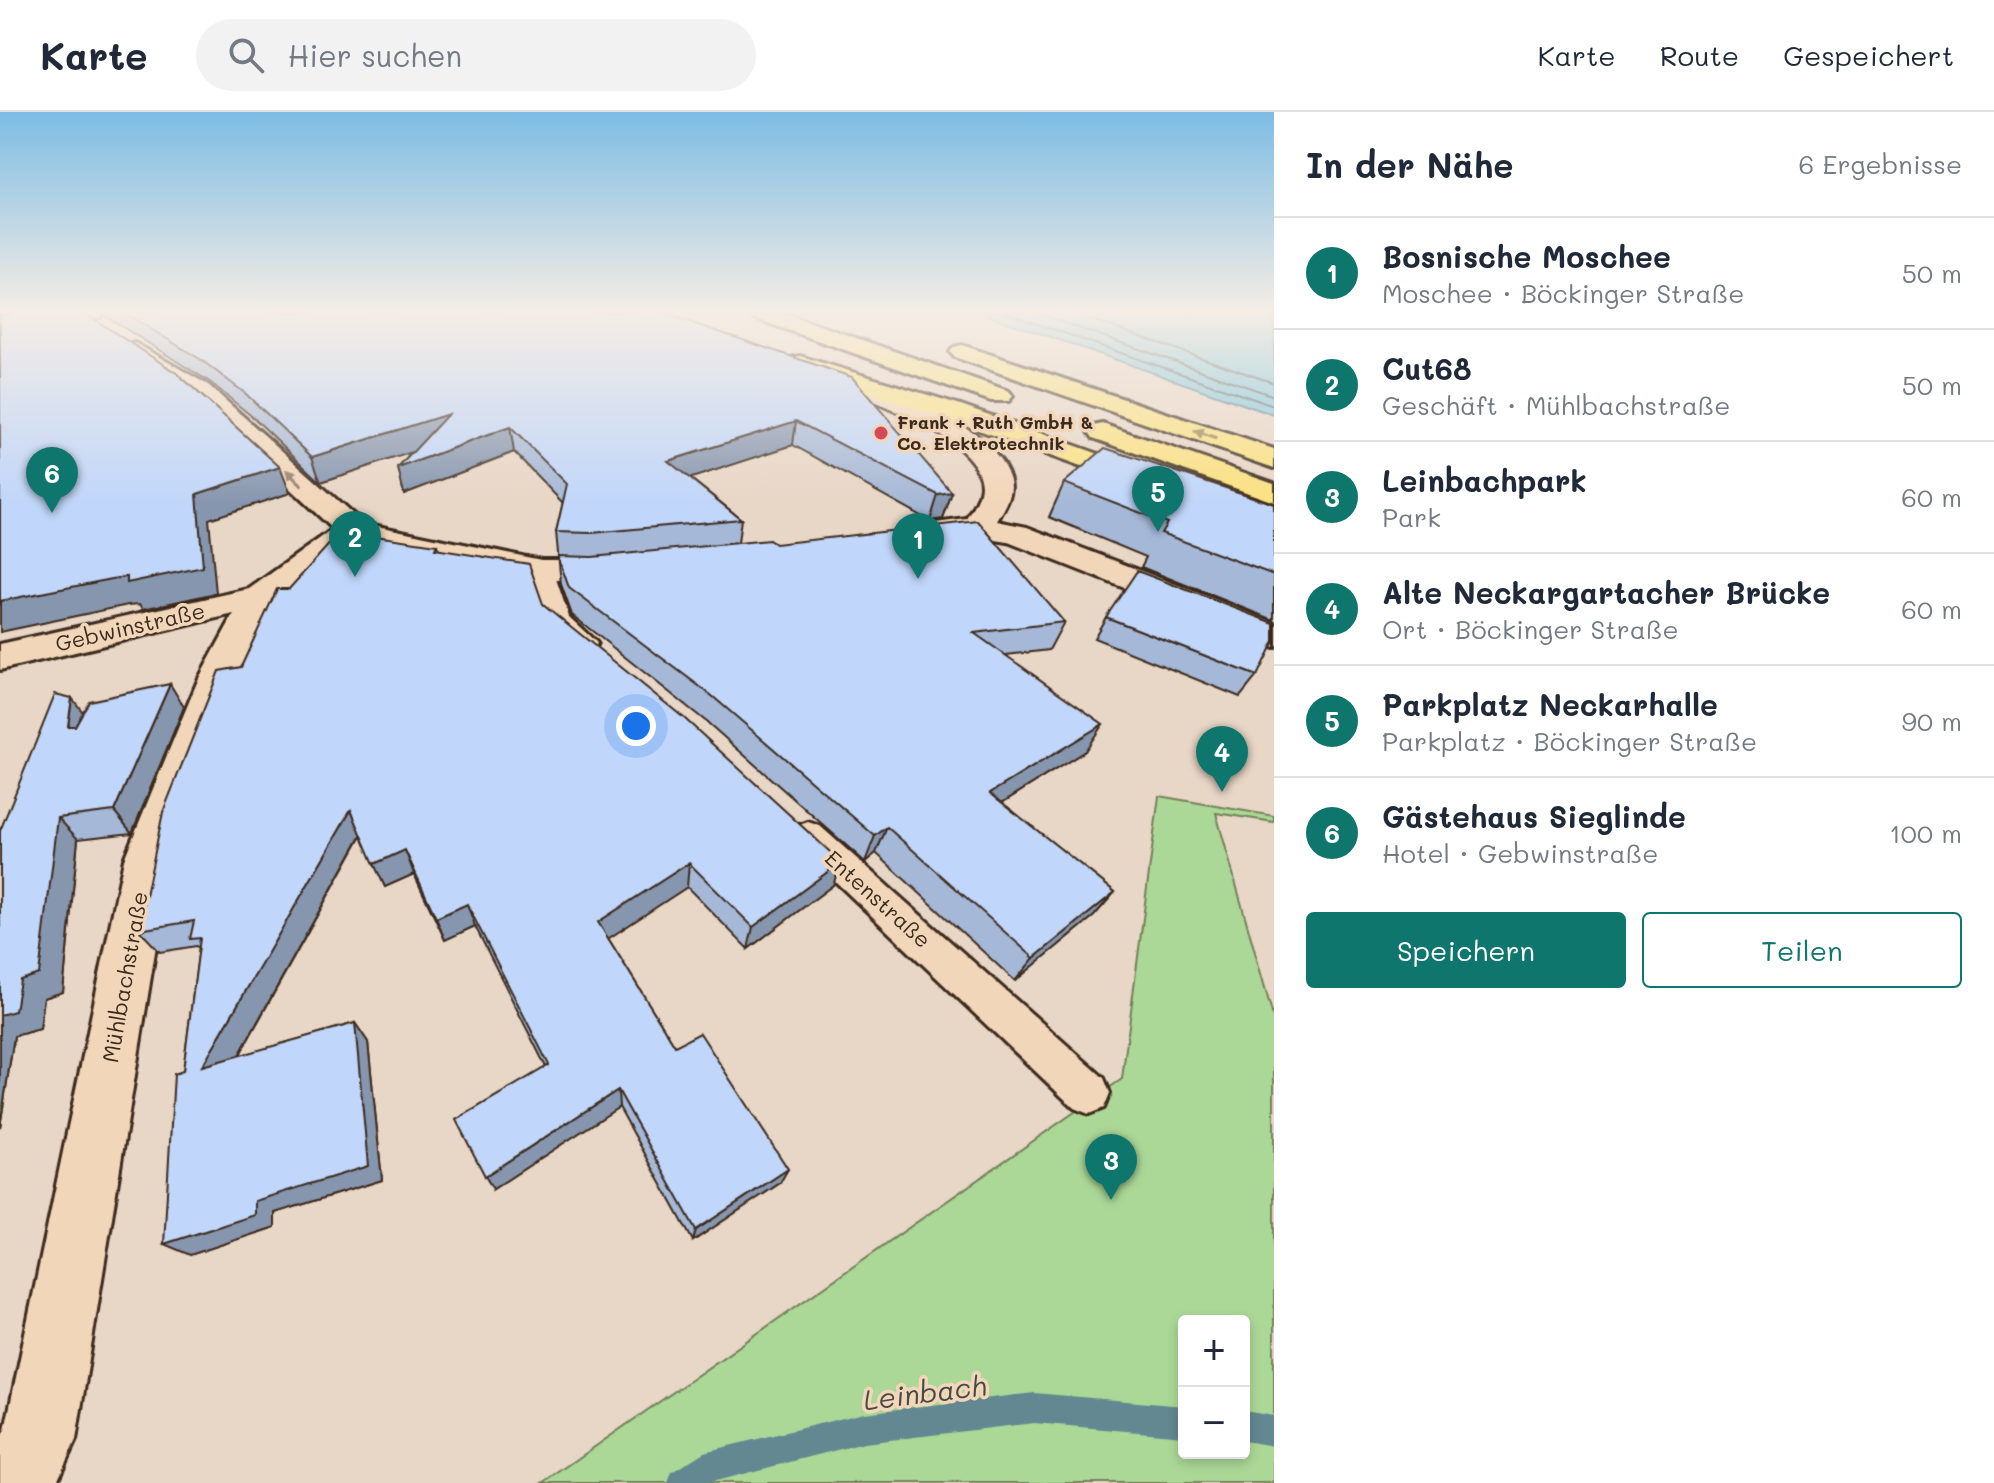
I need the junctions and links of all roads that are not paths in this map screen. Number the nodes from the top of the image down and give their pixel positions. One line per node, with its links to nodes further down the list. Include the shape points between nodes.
1 (178, 376): 12 (street, one-way to 1)
2 (831, 376): 11 (street, via 937,421 985,459 996,481 991,505)
3 (842, 376): 9 (main road)
4 (941, 376): 6 (main road)
5 (1031, 376): 8 (main road, one-way to 5)
6 (1018, 403)
7 (1075, 423): 10 (main road)
8 (1274, 459)
9 (1171, 489)
10 (1274, 493)
11 (977, 527): 13 (street); 17 (street, via 1016,534)
12 (352, 530): 15 (street); 16 (street, Mühlbachstraße)
13 (888, 537)
14 (646, 568): 15 (street)
15 (541, 570): 19 (lane, via 557,621)
16 (261, 597): 18 (street, Gebwinstraße); 22 (street, Mühlbachstraße, via 217,680 147,859 39,1440)
17 (1274, 635)
18 (0, 657)
19 (603, 659)
20 (787, 816): 21 (lane, Entenstraße)
21 (1089, 1093)
22 (17, 1483)

